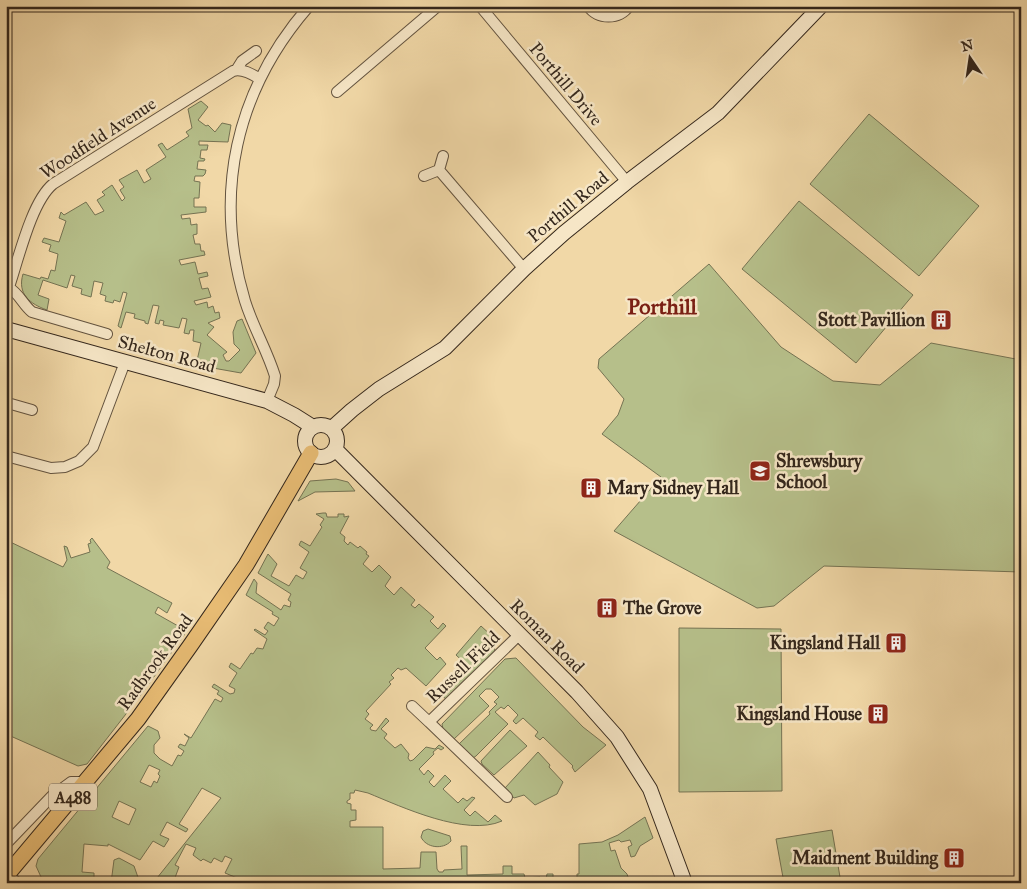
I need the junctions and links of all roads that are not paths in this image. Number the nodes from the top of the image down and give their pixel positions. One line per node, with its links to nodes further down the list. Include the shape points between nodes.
1 (308, 6): 9 (street)
2 (438, 6): 10 (street)
3 (480, 6): 14 (street, Porthill Drive)
4 (588, 6): 5 (street, via 596,14 610,17)
5 (629, 6)
6 (821, 6): 14 (main road, Porthill Road, via 718,113)
7 (256, 51): 8 (street, Woodfield Avenue)
8 (237, 69): 9 (street); 16 (street, Woodfield Avenue, via 45,190)
9 (260, 79): 20 (street, via 245,114 236,148 230,209 236,265 246,302 275,376)
10 (337, 92)
11 (443, 156): 12 (street)
12 (439, 170): 13 (street); 15 (street)
13 (424, 176)
14 (626, 182): 15 (main road, Porthill Road)
15 (524, 269): 25 (main road, Porthill Road, via 445,348 374,393)
16 (8, 292): 18 (street, via 15,291 23,305 32,312)
17 (6, 329): 19 (main road, Shelton Road)
18 (107, 334)
19 (125, 362): 20 (main road, Shelton Road); 28 (street, via 93,447 79,462 51,468)
20 (267, 401): 24 (main road, Shelton Road)
21 (8, 403): 22 (street); 23 (street)
22 (32, 410)
23 (6, 414)
24 (313, 426): 25 (main road, via 321,424); 27 (main road, via 305,441)
25 (332, 428): 26 (main road, via 338,442)
26 (335, 449): 27 (main road, via 327,456); 29 (main road, Roman Road)
27 (311, 454): 32 (main road, Radbrook Road / A488, via 246,565 190,646 138,719)
28 (6, 456)
29 (519, 635): 31 (street, Russell Field); 36 (main road, Roman Road, via 617,737 650,789)
30 (412, 706): 31 (street, Russell Field)
31 (429, 722): 33 (street, Russell Field)
32 (84, 782): 34 (street, via 71,782 52,796); 35 (main road, Radbrook Road / A488)
33 (508, 797)
34 (6, 844)
35 (10, 878)
36 (685, 883)

